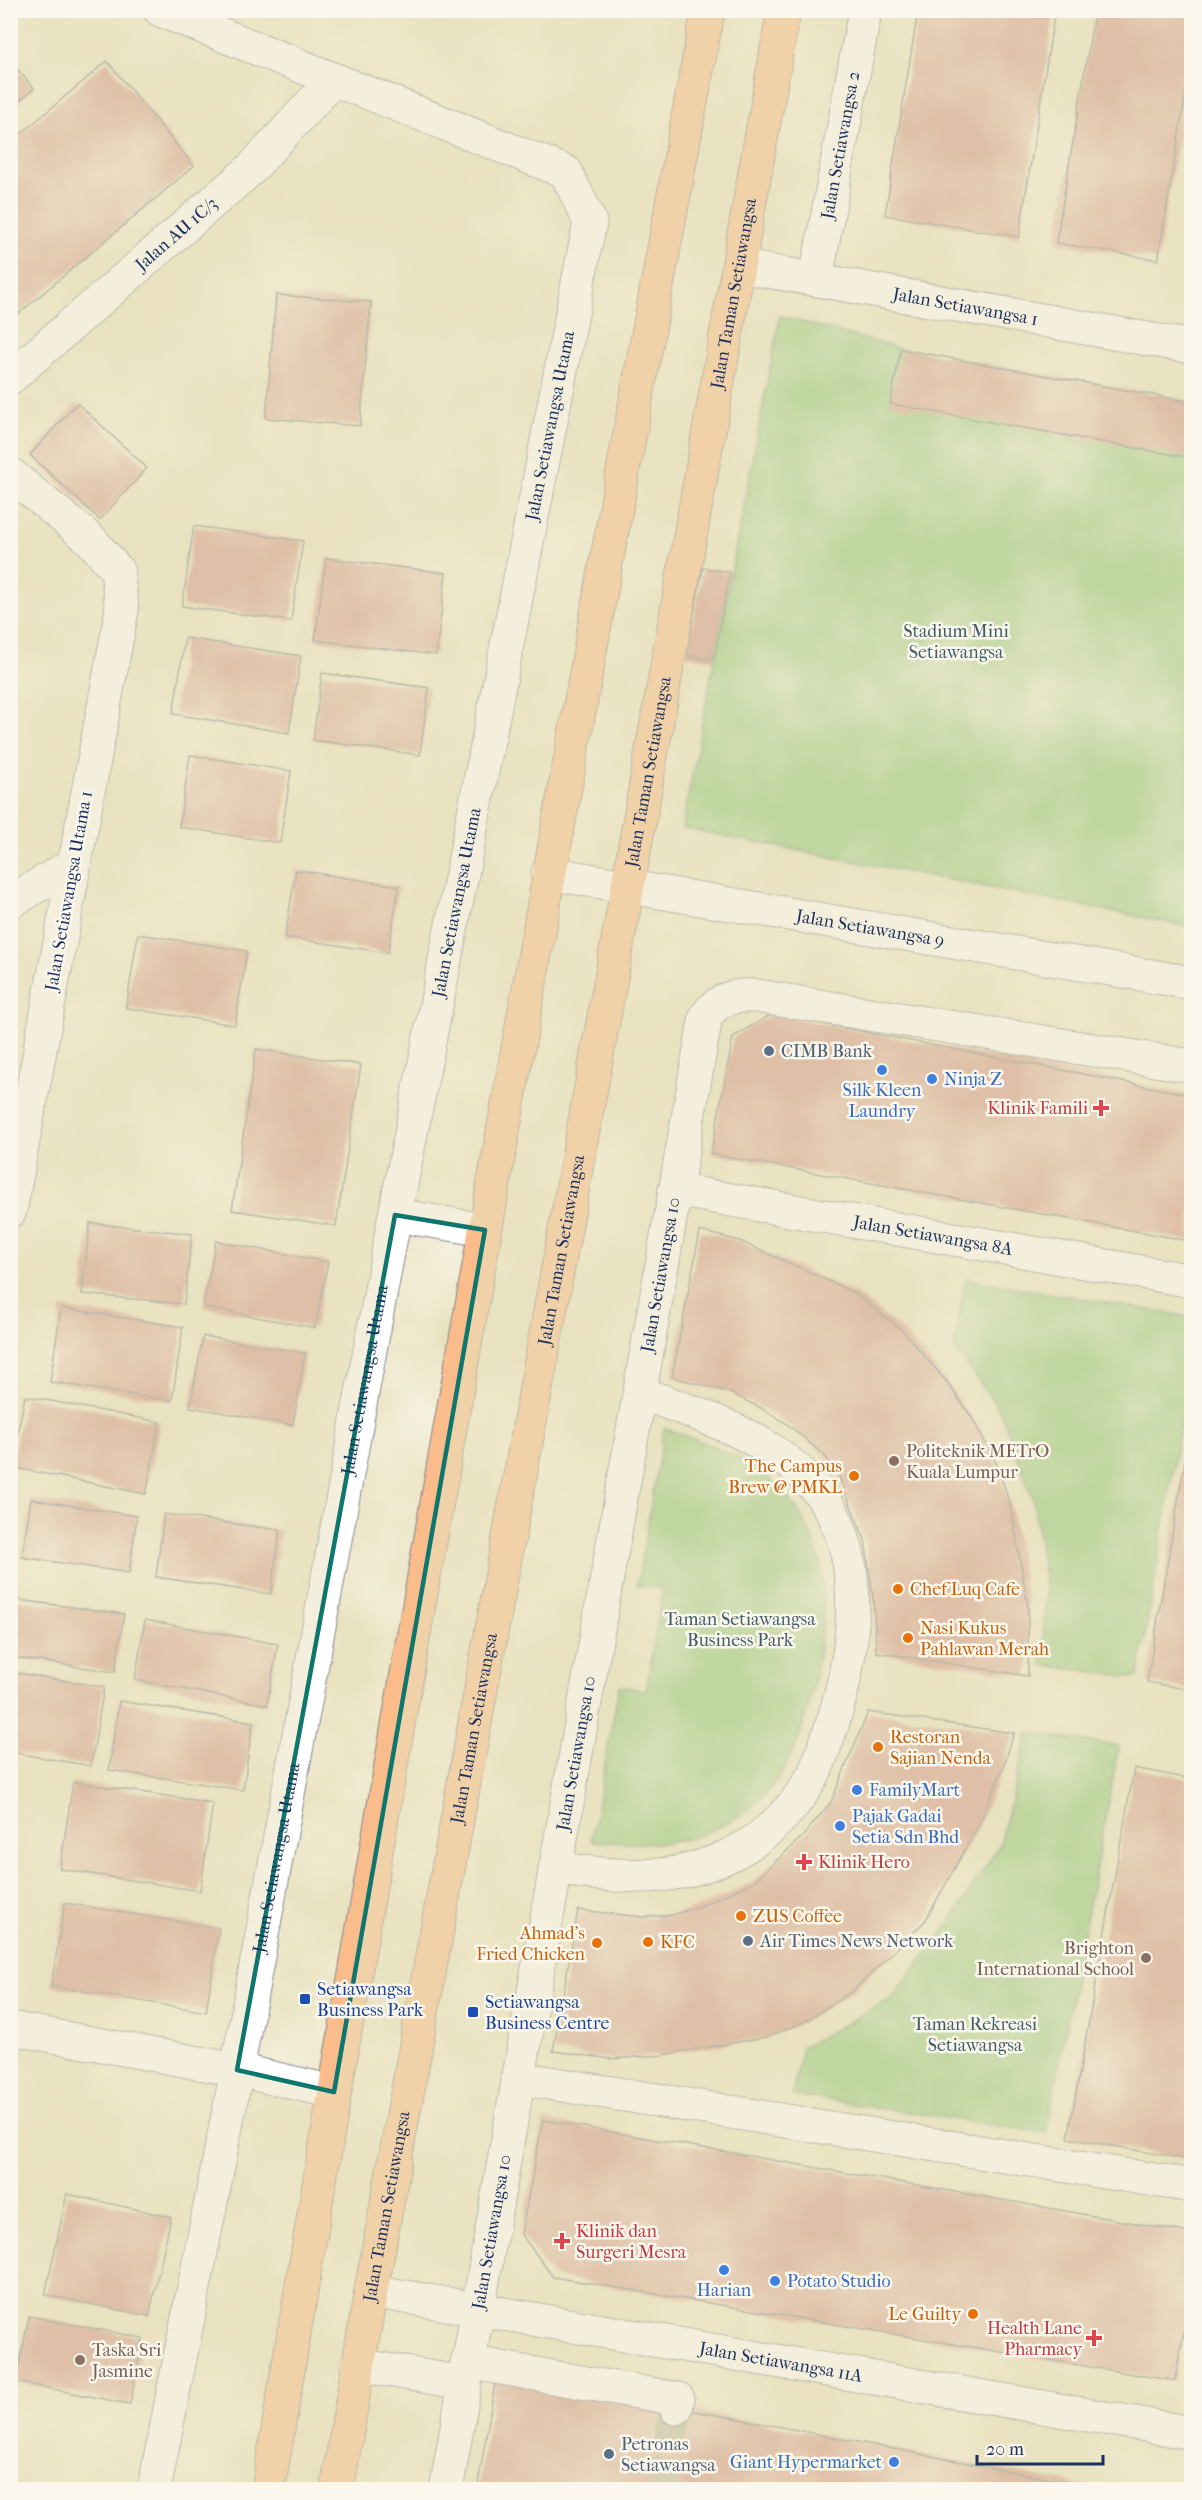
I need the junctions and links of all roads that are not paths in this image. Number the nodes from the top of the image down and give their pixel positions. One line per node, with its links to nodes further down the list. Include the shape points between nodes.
1 (160, 10): 5 (street, Jalan Setiawangsa Utama)
2 (708, 10): 12 (main road)
3 (784, 10): 6 (main road, Jalan Taman Setiawangsa)
4 (866, 10): 7 (street, Jalan Setiawangsa 2)
5 (333, 80): 9 (street, Jalan AU 1C/3, via 251,169); 19 (street, Jalan Setiawangsa Utama, via 566,172 590,222)
6 (739, 266): 7 (street, Jalan Setiawangsa 1); 13 (main road, Jalan Taman Setiawangsa)
7 (816, 279): 8 (street, Jalan Setiawangsa 1)
8 (1191, 347)
9 (10, 378)
10 (10, 474): 11 (street, Jalan Setiawangsa Utama 1, via 91,540 117,570 122,610)
11 (74, 864): 14 (street); 18 (street, Jalan Setiawangsa Utama 1)
12 (548, 873): 13 (street, Jalan Setiawangsa 9); 20 (main road)
13 (628, 885): 15 (street, Jalan Setiawangsa 9); 29 (main road, Jalan Taman Setiawangsa)
14 (10, 902)
15 (1191, 982)
16 (1191, 1066): 17 (street, Jalan Setiawangsa 10, via 738,996 716,1002 706,1017)
17 (675, 1190): 21 (street, Jalan Setiawangsa 8A); 22 (street, Jalan Setiawangsa 10)
18 (10, 1211)
19 (395, 1215): 20 (street); 25 (street, Jalan Setiawangsa Utama)
20 (485, 1230): 27 (main road)
21 (1191, 1281)
22 (639, 1393): 23 (street, Jalan Setiawangsa 10); 23 (street, via 765,1446 815,1487 830,1510 847,1553 853,1593 845,1673 835,1716 808,1784 782,1817 749,1845 676,1874 610,1877)
23 (555, 1869): 26 (street, Jalan Setiawangsa 10)
24 (10, 2028): 25 (street)
25 (237, 2070): 27 (street); 35 (street, Jalan Setiawangsa Utama)
26 (518, 2078): 28 (street); 30 (street, Jalan Setiawangsa 10)
27 (334, 2092): 36 (main road)
28 (1191, 2186)
29 (370, 2291): 30 (street, Jalan Setiawangsa 11A); 31 (main road, Jalan Taman Setiawangsa)
30 (477, 2309): 32 (street, Jalan Setiawangsa 10); 34 (street, Jalan Setiawangsa 11A)
31 (357, 2365): 32 (street); 37 (main road, Jalan Taman Setiawangsa)
32 (466, 2373): 33 (street, via 678,2399); 38 (street, Jalan Setiawangsa 10)
33 (676, 2408)
34 (1191, 2433)
35 (154, 2490)
36 (268, 2490)
37 (338, 2490)
38 (446, 2490)

